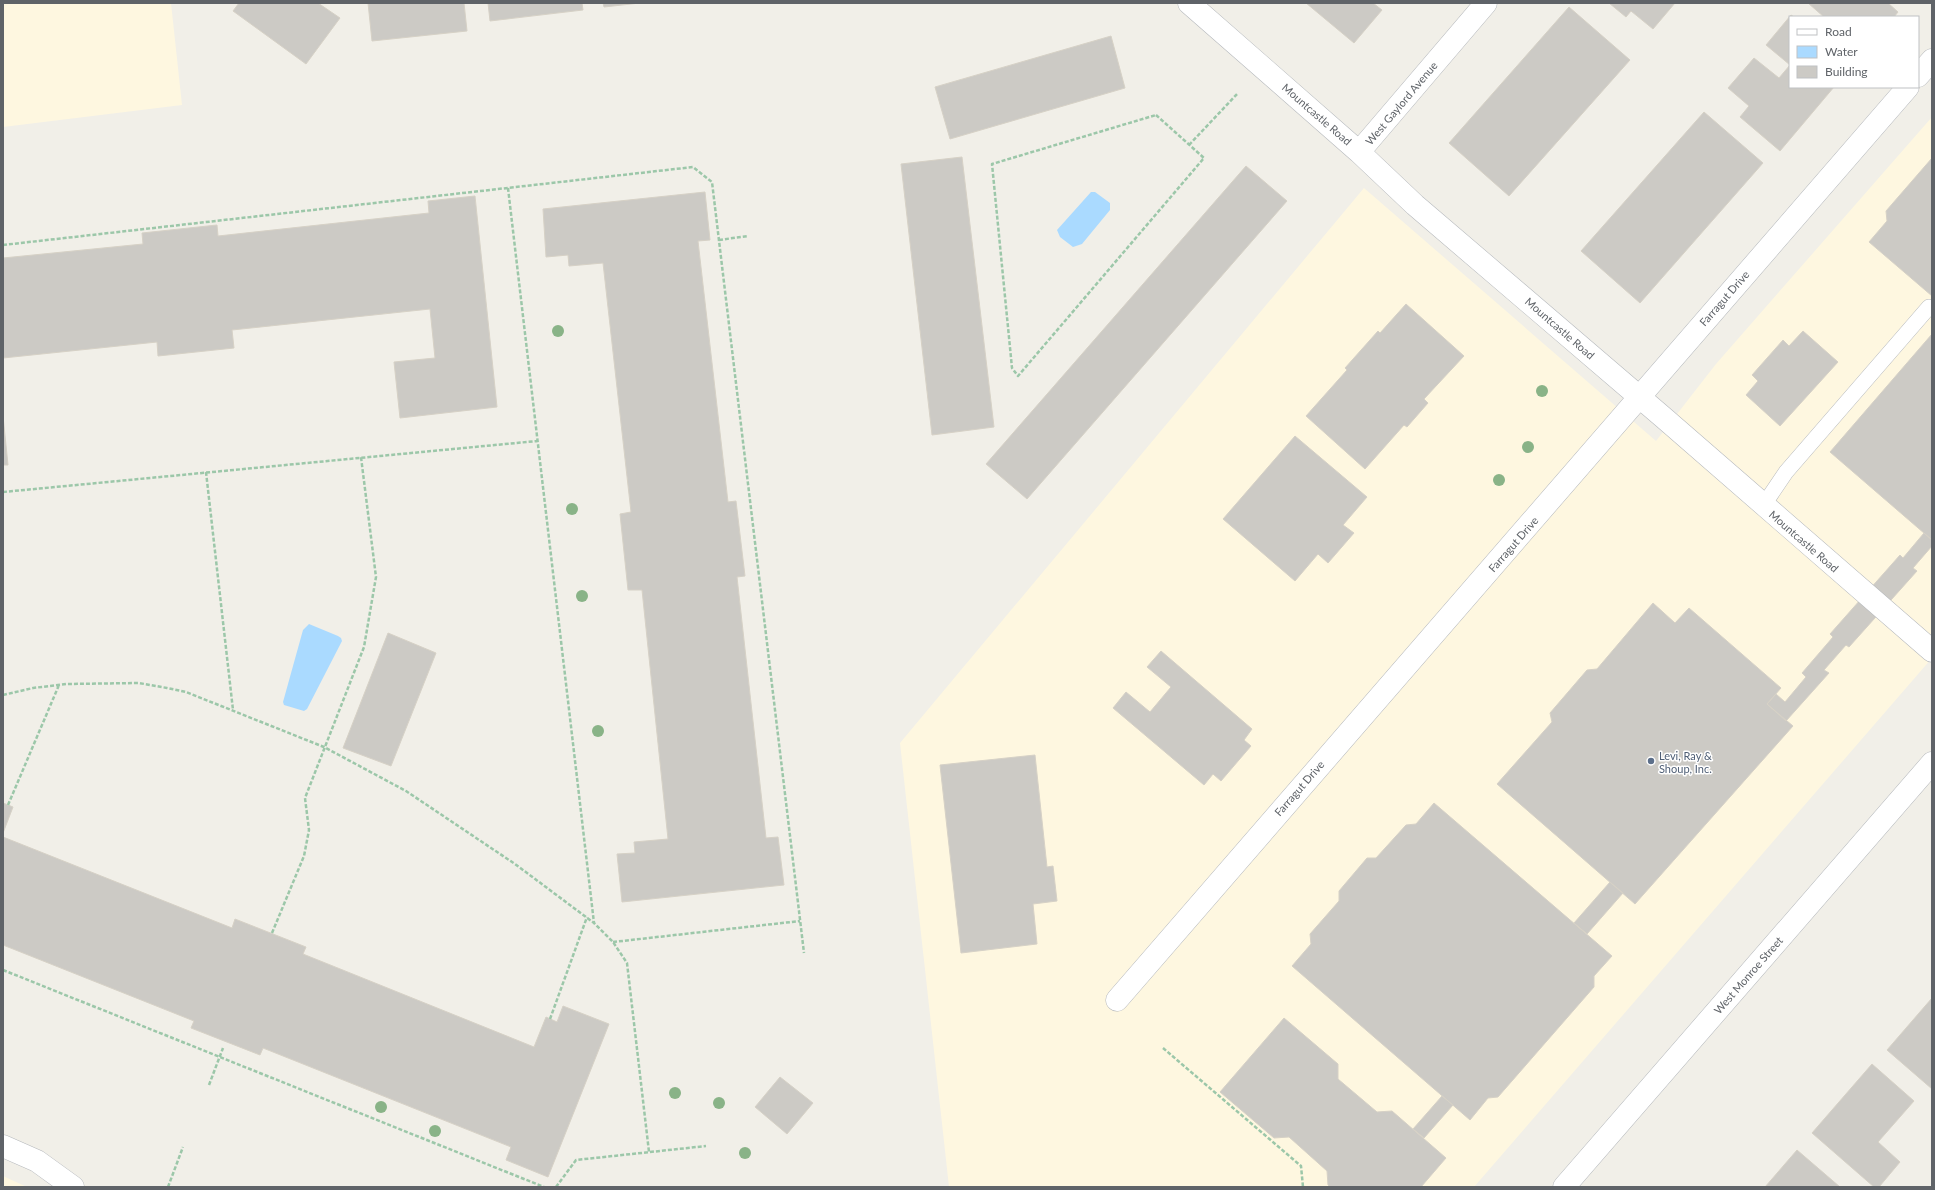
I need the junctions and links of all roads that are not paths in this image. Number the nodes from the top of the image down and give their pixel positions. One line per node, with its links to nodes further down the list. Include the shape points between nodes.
1 (1189, 3): 6 (street, Mountcastle Road)
2 (1486, 3): 6 (street, West Gaylord Avenue)
3 (1932, 60): 4 (street)
4 (1919, 75)
5 (1907, 88): 8 (street, Farragut Drive)
6 (1359, 152): 8 (street, Mountcastle Road, via 1415,205)
7 (1929, 307): 9 (lane, via 1786,472)
8 (1640, 397): 9 (street, Mountcastle Road); 12 (street, Farragut Drive)
9 (1763, 506): 10 (street, Mountcastle Road)
10 (1932, 651)
11 (1932, 763): 15 (street, West Monroe Street)
12 (1117, 1000)
13 (3, 1146): 14 (street, via 37,1161)
14 (73, 1187)
15 (1564, 1187)

